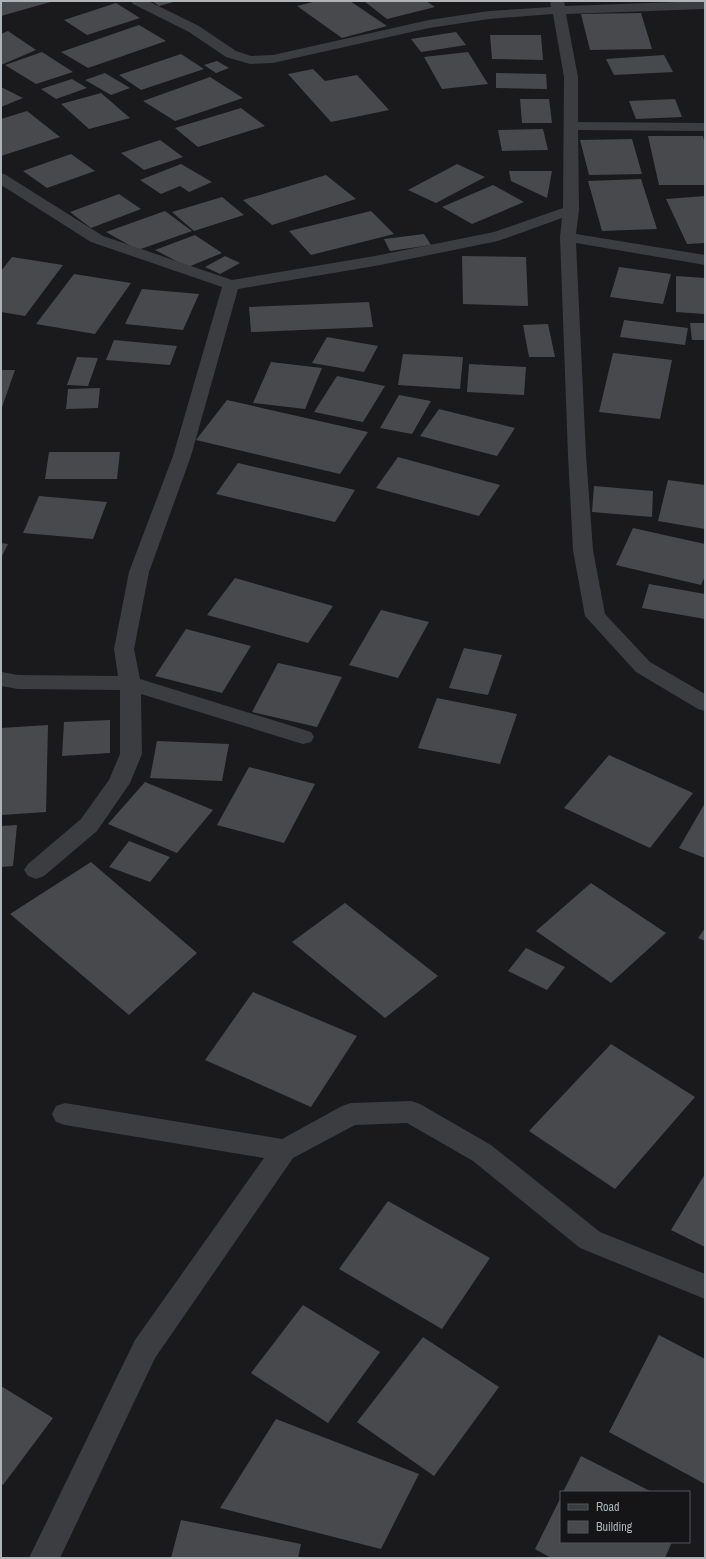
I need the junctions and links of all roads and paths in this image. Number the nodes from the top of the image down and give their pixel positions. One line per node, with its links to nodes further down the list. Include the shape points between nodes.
1 (138, 1): 2 (street, via 194,29 231,54 250,60 273,59 436,23)
2 (559, 6): 3 (street); 4 (street, via 571,77)
3 (705, 6)
4 (571, 126): 5 (street); 7 (street)
5 (705, 127)
6 (1, 178): 10 (street, via 96,239)
7 (571, 210): 8 (street); 10 (street, via 498,236 375,262)
8 (568, 237): 9 (street); 13 (street, via 583,550 595,616 643,667)
9 (705, 260)
10 (231, 285): 12 (street, via 182,456 139,572 124,649)
11 (1, 679): 12 (street, via 18,682)
12 (130, 683): 14 (street); 15 (street, via 131,754 119,783 90,825)
13 (705, 704)
14 (303, 737)
15 (36, 870)
16 (65, 1114): 17 (street)
17 (284, 1150): 18 (street, via 351,1114 411,1112 482,1153 590,1240); 19 (street, via 145,1349)
18 (705, 1287)
19 (44, 1558)

